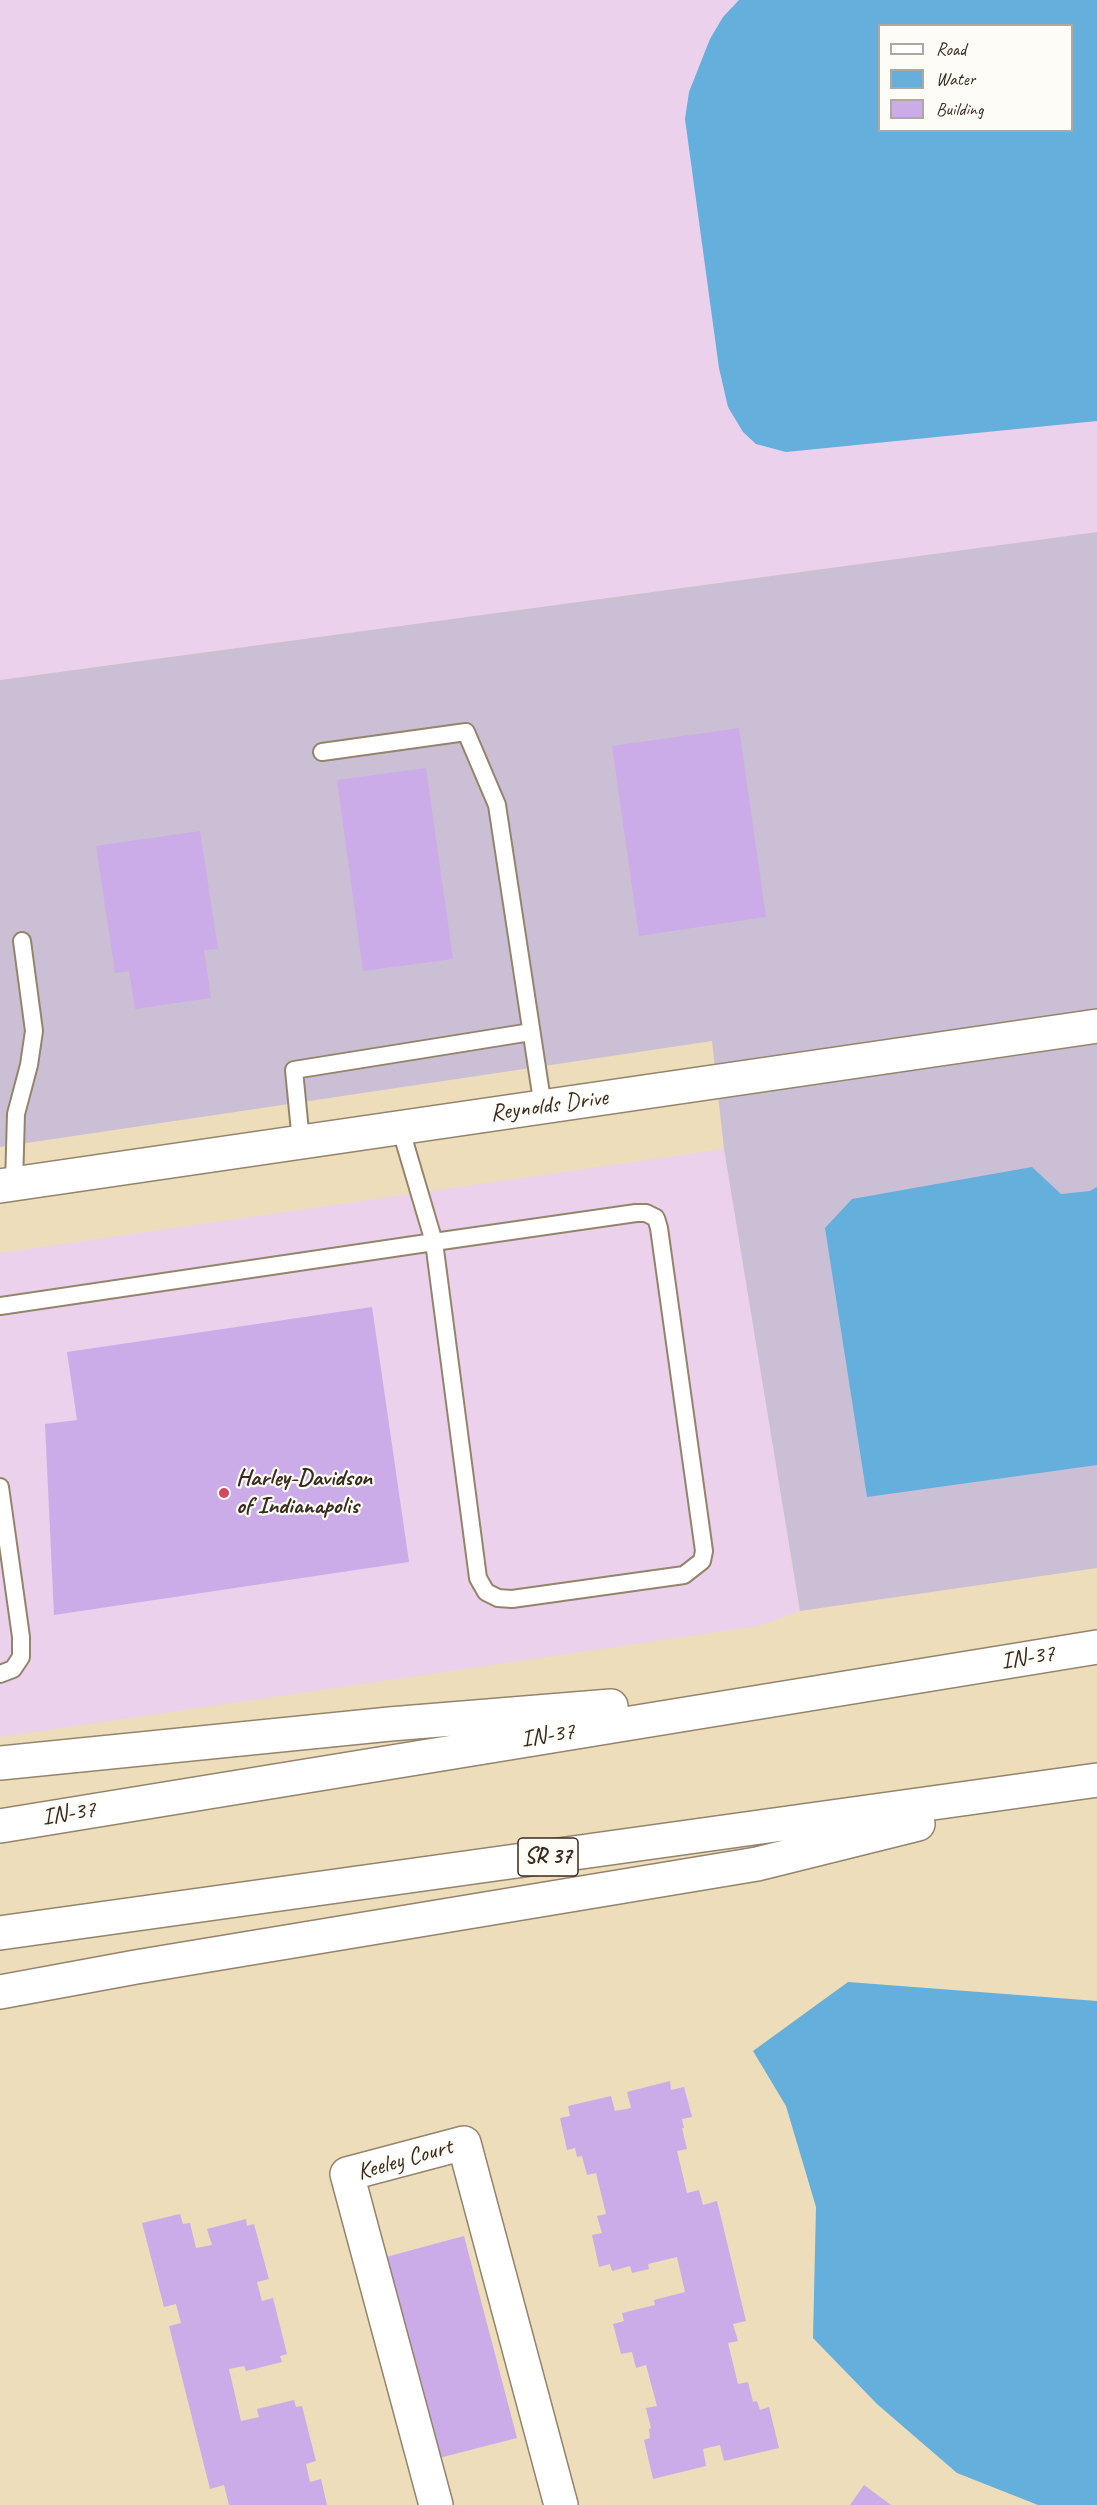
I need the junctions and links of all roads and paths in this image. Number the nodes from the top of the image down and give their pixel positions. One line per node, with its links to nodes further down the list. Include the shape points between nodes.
1 (322, 752): 4 (lane, via 466,732 497,805)
2 (22, 941): 8 (lane, via 34,1031 16,1114)
3 (1097, 1026): 5 (main road, Reynolds Drive)
4 (531, 1032): 5 (lane); 7 (lane, via 294,1070)
5 (543, 1107): 6 (main road, Reynolds Drive)
6 (400, 1127): 7 (main road, Reynolds Drive); 9 (lane)
7 (301, 1142): 8 (main road, Reynolds Drive)
8 (7, 1185)
9 (434, 1242): 9 (lane, via 636,1213 656,1218 704,1551 702,1561 694,1569 684,1575 512,1599 486,1592 478,1578); 10 (lane)
10 (0, 1306)
11 (0, 1487): 13 (lane, via 21,1657 14,1669)
12 (1097, 1647): 14 (main road, IN-37)
13 (0, 1674)
14 (849, 1687): 15 (main road, via 390,1724); 17 (main road, IN-37)
15 (0, 1763)
16 (1089, 1781): 18 (main road, SR 37); 19 (main road, via 757,1864)
17 (0, 1826)
18 (0, 1933)
19 (0, 1992)
20 (436, 2505): 21 (main road, Keeley Court, via 347,2174 464,2143)
21 (561, 2505)

